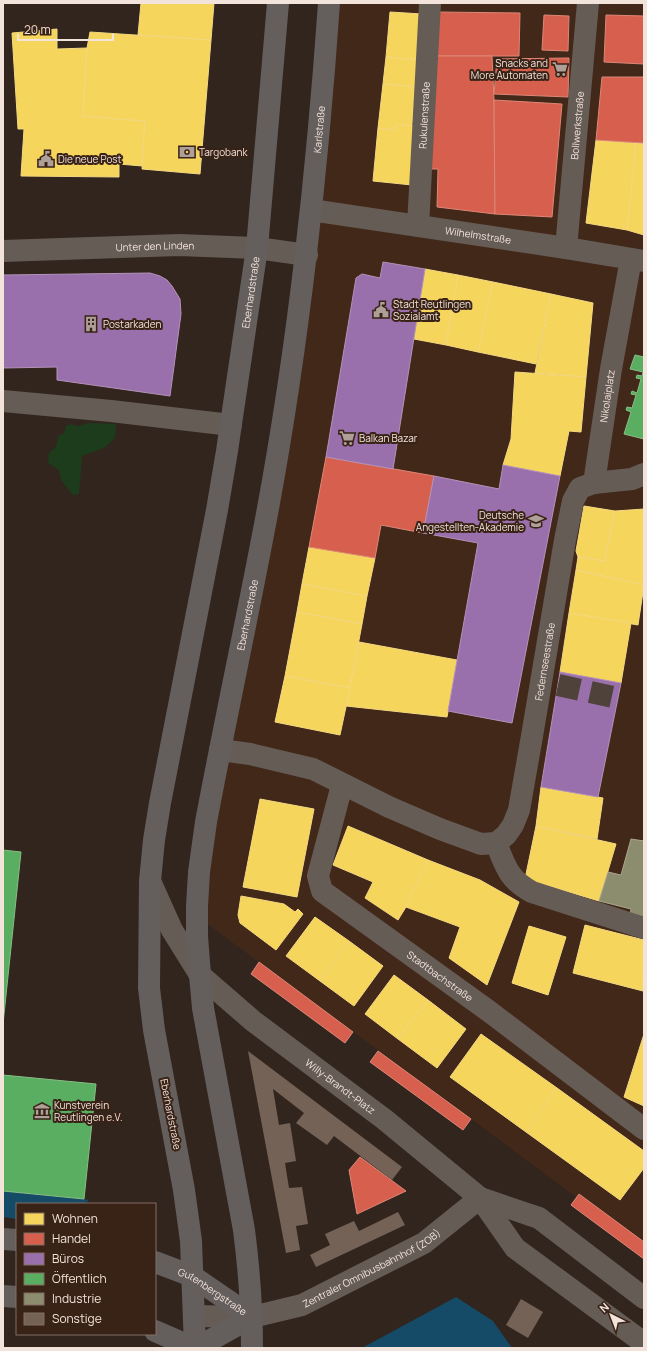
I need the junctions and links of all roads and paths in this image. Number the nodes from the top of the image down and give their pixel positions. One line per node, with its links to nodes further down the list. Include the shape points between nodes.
1 (278, 3): 7 (main road)
2 (329, 3): 5 (main road, Karlstraße)
3 (430, 3): 6 (street, Rukulenstraße)
4 (588, 3): 8 (street, Bollwerkstraße)
5 (311, 210): 6 (street, Wilhelmstraße); 10 (main road, Karlstraße)
6 (418, 226): 8 (street, Wilhelmstraße)
7 (257, 248): 9 (street, Unter den Linden, via 179,245); 10 (street, Unter den Linden); 13 (main road, Eberhardstraße)
8 (566, 248): 11 (street, Wilhelmstraße)
9 (3, 251)
10 (307, 256): 16 (main road, Eberhardstraße, via 266,519)
11 (638, 260): 15 (street, Nikolaiplatz, via 611,369)
12 (3, 402): 13 (street)
13 (231, 425): 19 (main road, Eberhardstraße, via 160,803)
14 (644, 474): 15 (street, via 632,479)
15 (594, 483): 18 (street, Federnseestraße, via 580,488 573,502 565,540 550,684 519,810 513,825)
16 (220, 750): 17 (street, via 250,754 313,769); 21 (main road, Eberhardstraße, via 199,872 197,936)
17 (342, 785): 18 (street, via 440,829 481,844); 22 (street, Stadtbachstraße, via 318,876 322,891 490,1012)
18 (496, 843): 20 (street, via 510,875 520,886)
19 (150, 881): 21 (street, Eberhardstraße, via 172,930); 27 (main road, Eberhardstraße, via 149,988 154,1030 184,1190)
20 (644, 928)
21 (200, 975): 23 (street, Willy-Brandt-Platz, via 252,1021 384,1119); 32 (main road, Eberhardstraße, via 203,1008 244,1230)
22 (644, 1129)
23 (480, 1198): 30 (street, Willy-Brandt-Platz, via 539,1218); 32 (street, Zentraler Omnibusbahnhof (ZOB), via 424,1243 302,1305); 34 (street, Willy-Brandt-Platz, via 515,1248)
24 (3, 1239): 25 (main road)
25 (16, 1240)
26 (156, 1262): 27 (main road, Gutenbergstraße)
27 (192, 1276): 31 (main road, Eberhardstraße); 32 (main road, Gutenbergstraße)
28 (3, 1296): 29 (main road)
29 (16, 1297)
30 (644, 1298)
31 (194, 1316): 32 (street, Zentraler Omnibusbahnhof (ZOB)); 35 (main road, Eberhardstraße)
32 (252, 1317): 35 (main road, Gutenbergstraße); 36 (main road, Eberhardstraße)
33 (156, 1331): 35 (main road)
34 (644, 1343)
35 (195, 1348)
36 (252, 1348)

